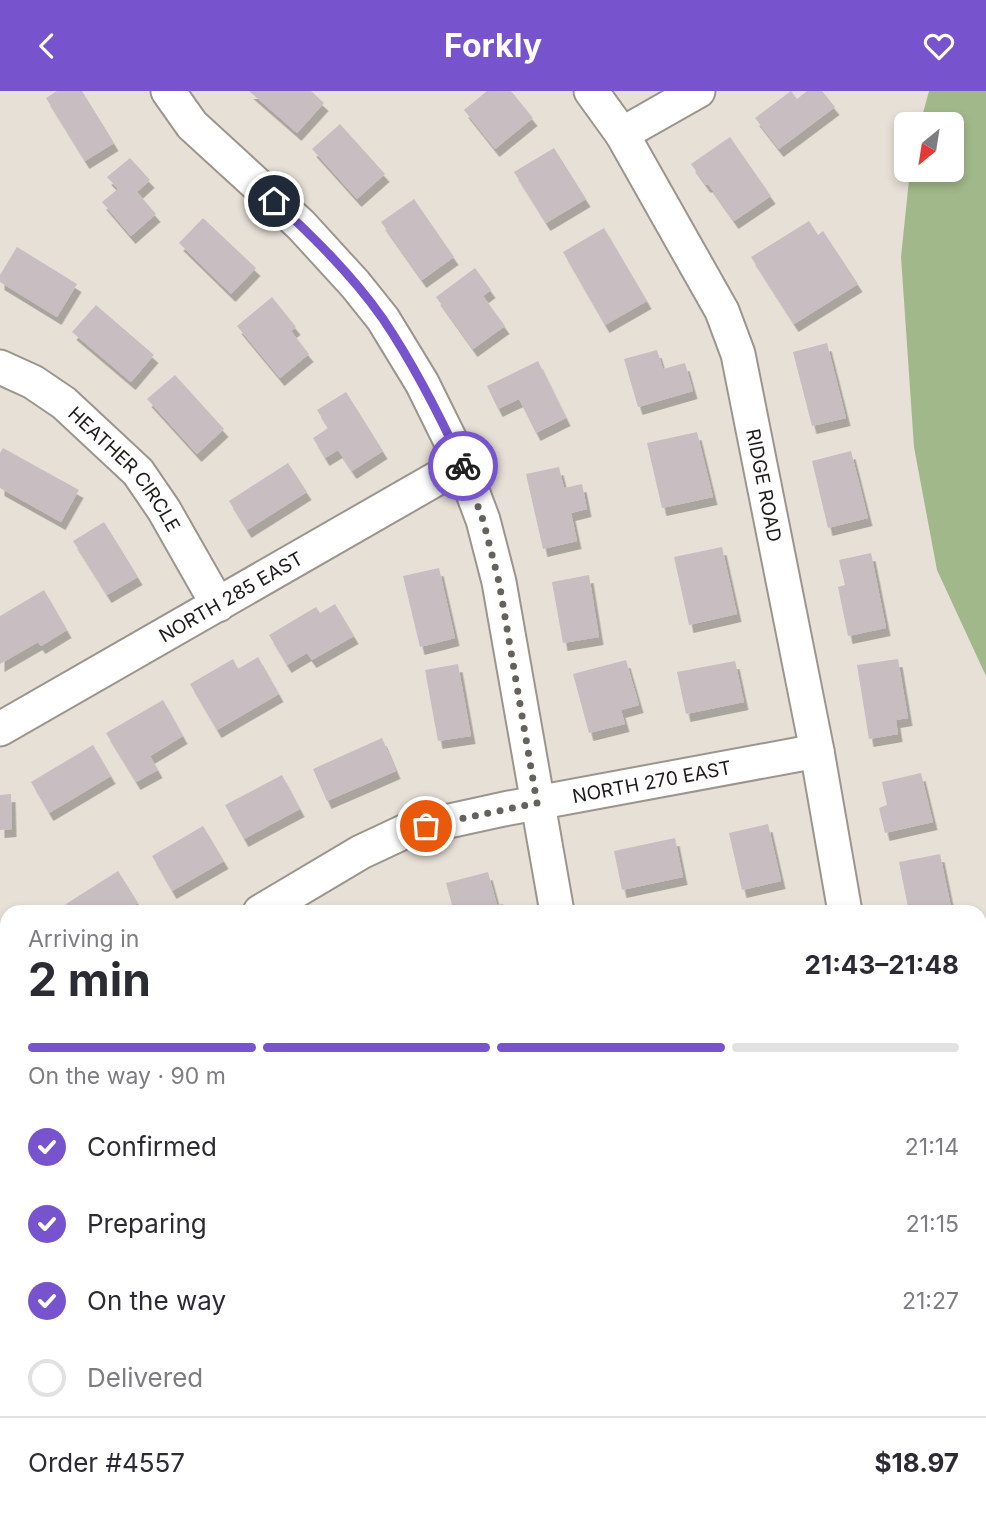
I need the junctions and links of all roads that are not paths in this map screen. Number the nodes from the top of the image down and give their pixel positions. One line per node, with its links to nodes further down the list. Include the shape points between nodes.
1 (167, 91): 6 (street, via 191,125 301,225 383,319)
2 (592, 91): 4 (street, RIDGE ROAD)
3 (698, 91): 4 (street)
4 (622, 134): 9 (street, RIDGE ROAD, via 722,311 738,354)
5 (0, 367): 7 (street, HEATHER CIRCLE, via 64,403 138,472)
6 (462, 464): 7 (street, NORTH 285 EAST); 10 (street, via 499,582)
7 (218, 605): 8 (street, NORTH 285 EAST)
8 (0, 729)
9 (817, 751): 10 (street, NORTH 270 EAST); 13 (street, RIDGE ROAD)
10 (537, 803): 11 (street, NORTH 270 EAST, via 408,830); 12 (street)
11 (272, 905)
12 (556, 905)
13 (844, 905)

